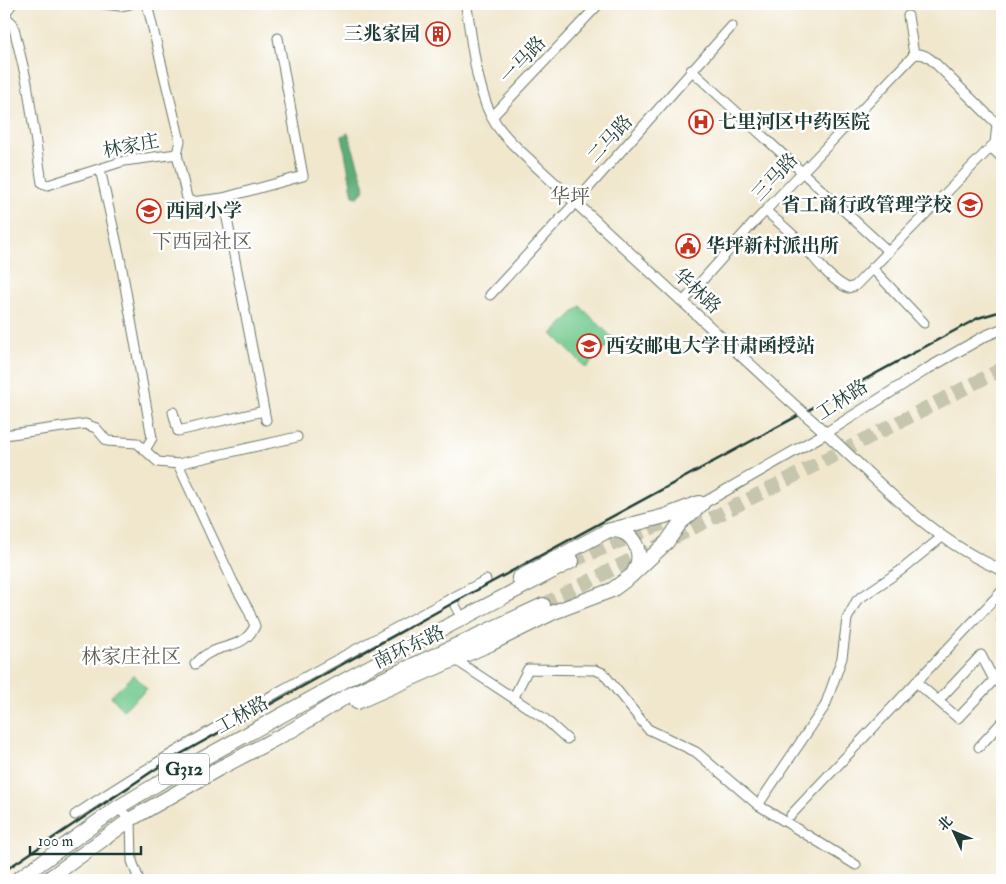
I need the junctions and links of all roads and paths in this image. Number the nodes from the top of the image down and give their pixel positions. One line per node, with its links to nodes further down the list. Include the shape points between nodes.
1 (12, 4): 7 (street)
2 (104, 4): 3 (street)
3 (130, 4)
4 (147, 4): 15 (street, via 180,142)
5 (466, 4): 13 (street, 华林路, via 481,88)
6 (599, 4): 13 (street, 一马路)
7 (4, 15): 17 (street, 林家庄, via 13,24 27,83 42,183 48,185)
8 (908, 16): 11 (street)
9 (732, 26): 12 (street, 二马路)
10 (278, 38): 19 (street, via 303,176)
11 (914, 56): 14 (street, via 926,56 934,62 997,124 995,143); 18 (street, 三马路)
12 (691, 70): 18 (street); 20 (street, 二马路)
13 (492, 117): 20 (street, 华林路, via 522,153)
14 (990, 147): 16 (street); 22 (street)
15 (177, 154): 17 (street, 林家庄, via 124,161); 19 (street, 林家庄, via 187,198 191,202)
16 (1002, 158)
17 (100, 169): 32 (street, via 119,251 152,438)
18 (802, 173): 21 (street, 三马路); 22 (street)
19 (223, 198): 28 (street, via 265,415 178,431)
20 (576, 202): 24 (street, 二马路); 25 (street, 华林路)
21 (766, 211): 23 (street, via 840,285 855,286); 25 (street, 三马路)
22 (889, 252): 23 (street)
23 (872, 268): 26 (street)
24 (490, 295)
25 (683, 302): 29 (street, 华林路, bridge)
26 (924, 323)
27 (1002, 329): 29 (street, 工林路, via 927,369)
28 (173, 412)
29 (826, 433): 34 (street, 工林路); 36 (street, 华林路, via 859,466)
30 (4, 435): 32 (street, via 85,424 96,428 107,441 137,443)
31 (297, 436): 33 (street)
32 (145, 450): 33 (street, via 158,462)
33 (178, 464): 46 (street, via 255,626 242,642 204,656)
34 (702, 504): 35 (highway, via 698,502 665,516); 39 (highway)
35 (607, 531): 39 (highway, via 624,533 636,545 639,561); 44 (highway)
36 (942, 537): 38 (street, 华林路, via 973,557); 55 (street, via 857,600 847,619 842,658 825,706)
37 (572, 561): 47 (highway, 南环东路 / G312)
38 (1002, 570)
39 (631, 576): 45 (highway, via 612,590 554,612)
40 (486, 580): 42 (street)
41 (1002, 591): 48 (street)
42 (451, 598): 44 (street); 57 (street, via 206,732)
43 (543, 605): 52 (highway, 南环东路 / G312, via 348,696)
44 (458, 611): 47 (highway, via 388,649)
45 (454, 659): 49 (street); 52 (highway)
46 (195, 664)
47 (360, 672): 56 (highway, 工林路 / G312)
48 (916, 682): 50 (street); 58 (street)
49 (514, 697): 53 (street); 55 (street, via 528,669 595,670 603,673 648,729 696,752)
50 (938, 701): 50 (street, via 958,718 994,680 981,655)
51 (1002, 722): 54 (street)
52 (294, 729): 59 (highway, 工林路 / G312)
53 (568, 739)
54 (979, 747)
55 (758, 804): 60 (street)
56 (117, 808): 59 (street); 61 (highway, 工林路 / G312)
57 (75, 815)
58 (791, 815)
59 (130, 820): 62 (highway, 工林路 / G312); 63 (street, via 132,861)
60 (856, 865)
61 (17, 880)
62 (47, 880)
63 (139, 880)

